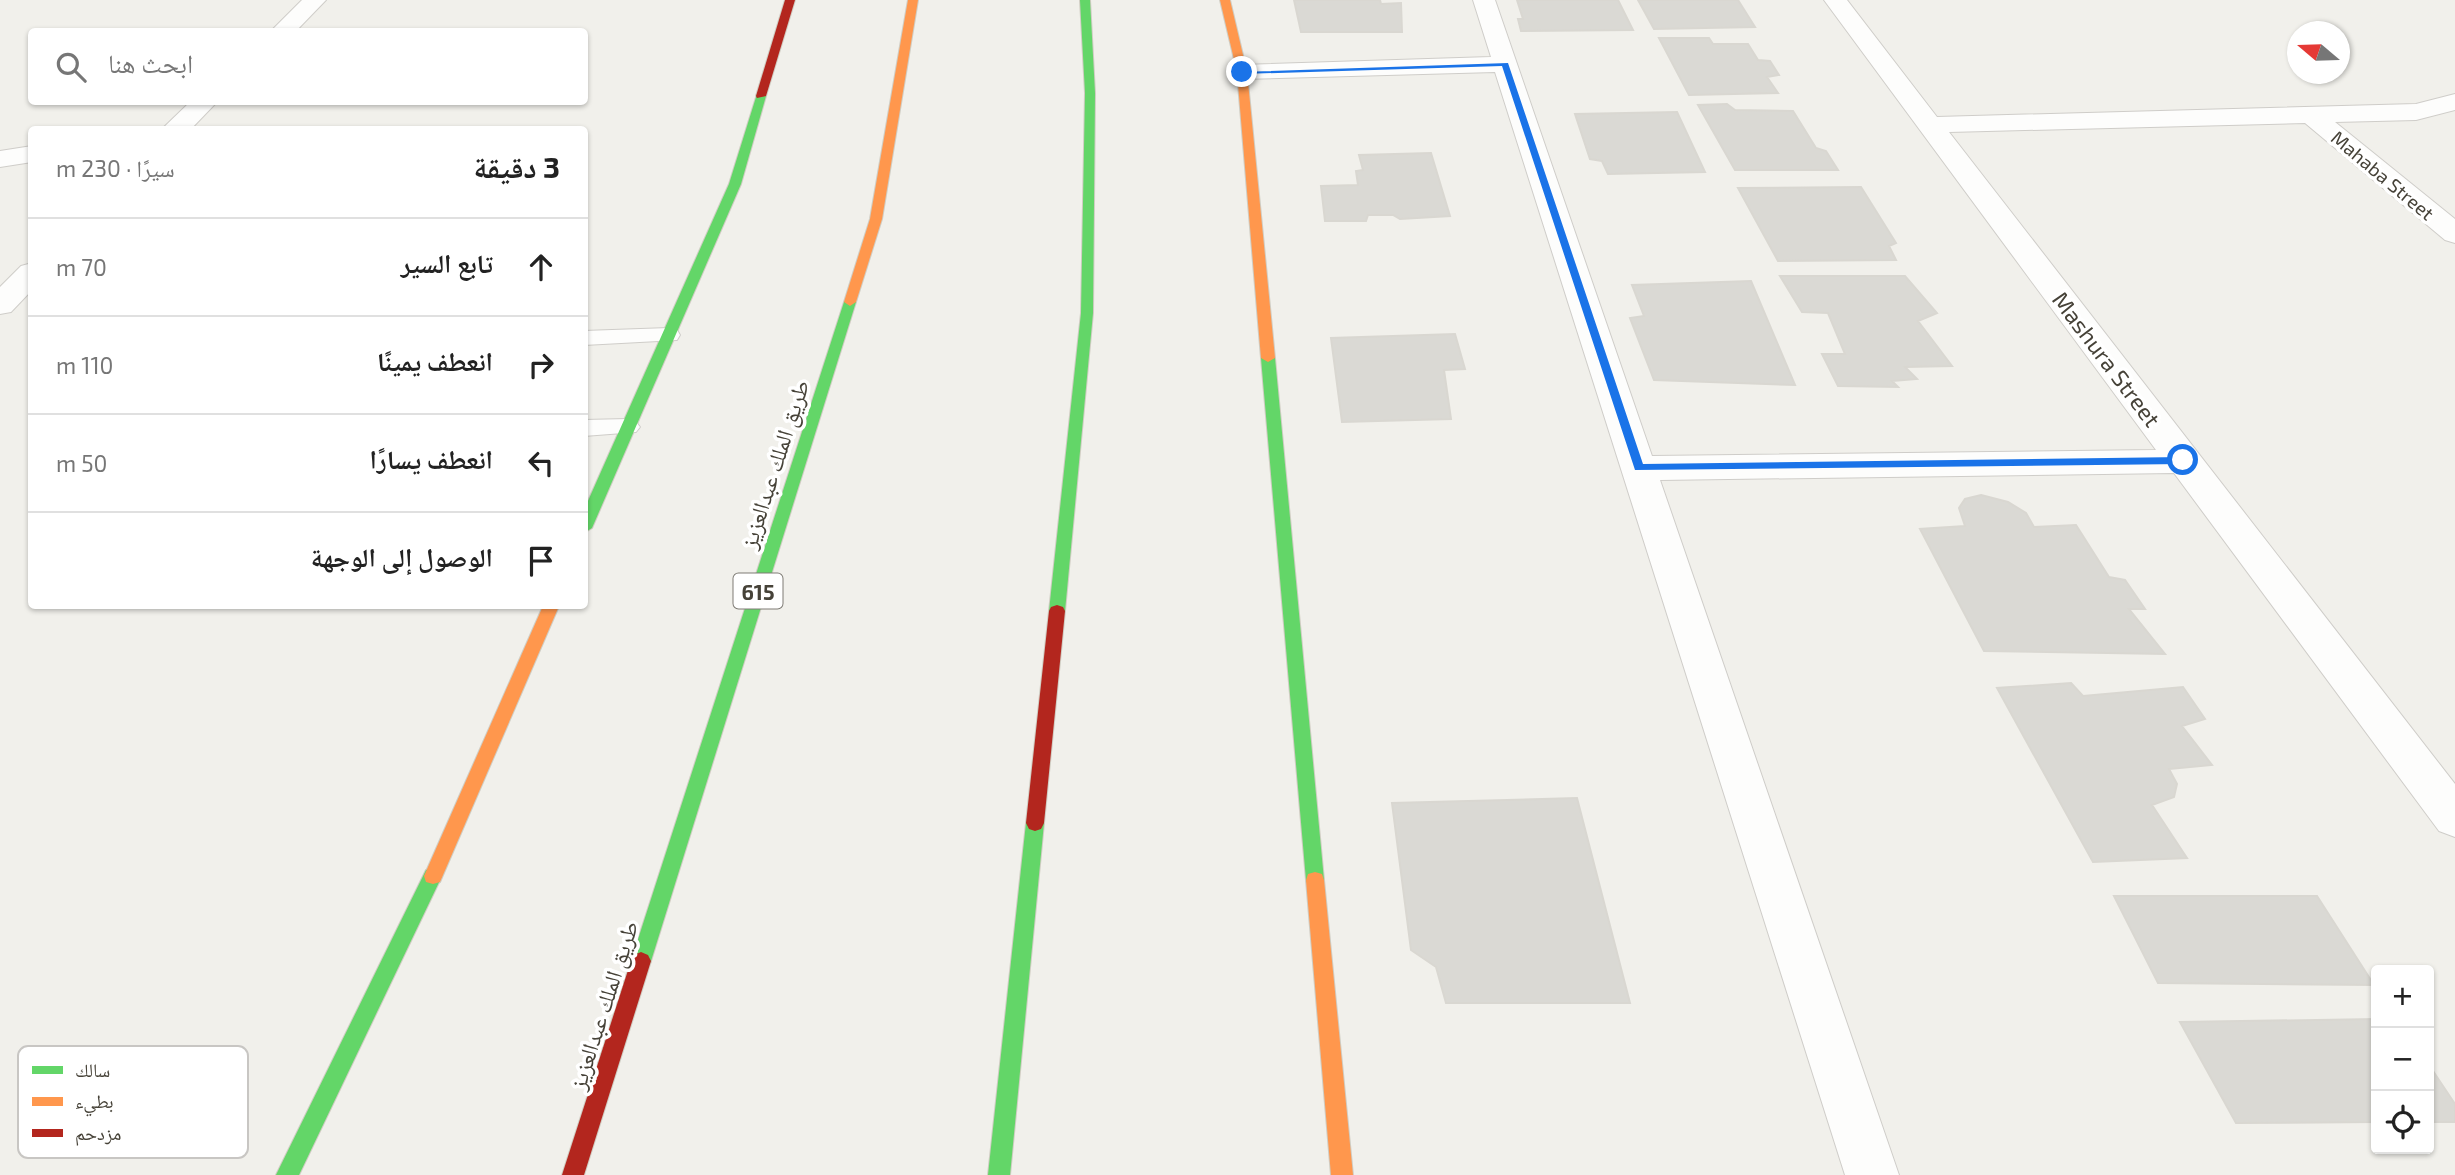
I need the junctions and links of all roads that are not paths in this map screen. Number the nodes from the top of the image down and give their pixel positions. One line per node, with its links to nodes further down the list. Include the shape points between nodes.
1 (316, 0): 8 (street)
2 (790, 0): 21 (main road, via 735,184)
3 (912, 0): 31 (main road, طريق الملك عبدالعزيز / 615, via 876,219)
4 (1085, 0): 32 (main road, via 1090,93 1087,313)
5 (1224, 0): 10 (main road)
6 (1484, 0): 9 (street)
7 (1835, 0): 14 (street, Mashura Street)
8 (285, 28)
9 (1505, 64): 10 (street); 26 (street)
10 (1242, 72): 33 (main road)
11 (2455, 102): 13 (street, via 2416,113)
12 (201, 105): 15 (street)
13 (2311, 115): 14 (street); 18 (street, Mahaba Street)
14 (1929, 125): 25 (street, Mashura Street)
15 (176, 126)
16 (28, 155): 17 (street)
17 (0, 159)
18 (2455, 234)
19 (28, 276): 20 (street)
20 (0, 305)
21 (669, 335): 22 (lane); 23 (main road)
22 (588, 338)
23 (628, 427): 24 (lane); 27 (main road)
24 (588, 428)
25 (2183, 460): 26 (street); 29 (street, Mashura Street)
26 (1639, 468): 34 (street)
27 (588, 519)
28 (550, 609): 30 (main road, via 426,892)
29 (2455, 818)
30 (287, 1175)
31 (573, 1175)
32 (999, 1175)
33 (1342, 1175)
34 (1872, 1175)

